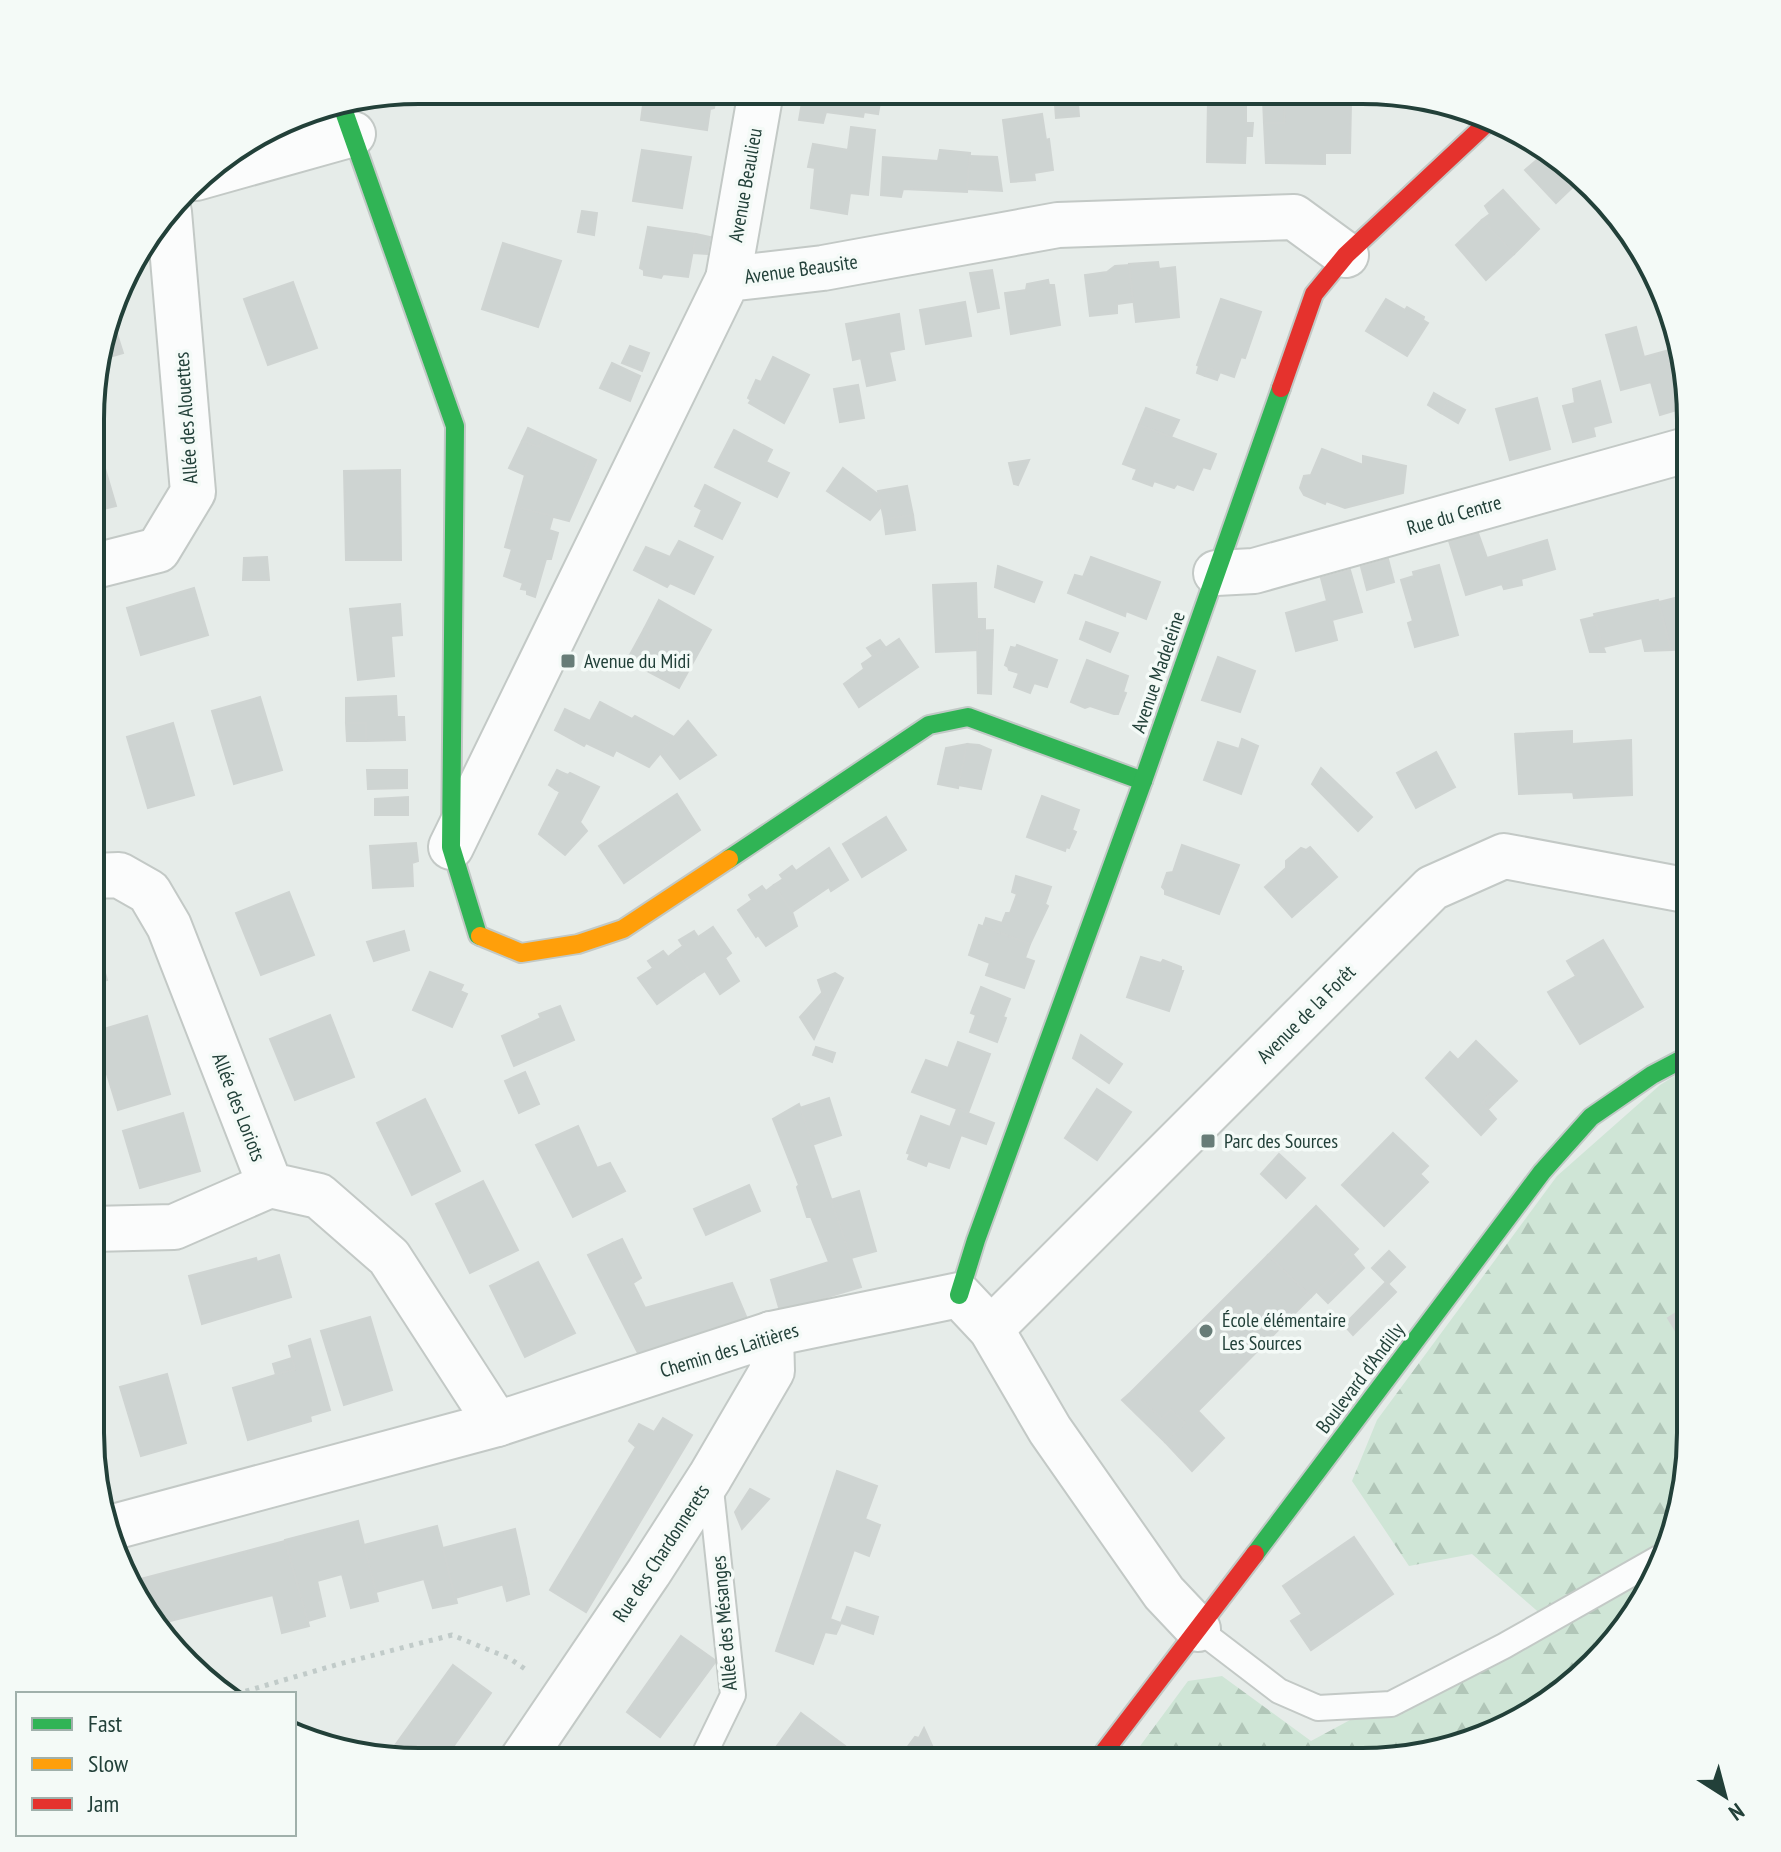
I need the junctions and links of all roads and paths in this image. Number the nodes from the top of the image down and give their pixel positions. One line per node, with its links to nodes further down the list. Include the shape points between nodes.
1 (759, 104): 7 (street, Avenue Beaulieu)
2 (347, 118): 4 (street); 12 (street, via 455,426)
3 (1482, 128): 6 (street, Avenue Madeleine)
4 (238, 161)
5 (170, 226): 9 (street, Allée des Alouettes, via 193,492 158,550)
6 (1346, 255): 7 (street, Avenue Beausite, via 1294,217 1058,225 823,268); 10 (street, Avenue Madeleine, via 1314,294)
7 (728, 279): 12 (street, Avenue Beausite)
8 (1677, 453): 10 (street, Rue du Centre, via 1254,571)
9 (104, 564)
10 (1216, 573): 11 (street, Avenue Madeleine)
11 (1143, 781): 12 (street, via 968,717 929,725 623,929 578,944 521,953 478,935); 18 (street, Avenue Madeleine)
12 (451, 847)
13 (104, 876): 16 (street, Allée des Loriots, via 119,875 149,892 169,926)
14 (1677, 889): 19 (street, Avenue de la Forêt, via 1504,856 1432,888)
15 (1677, 1062): 25 (street, Boulevard d'Andilly, via 1591,1117 1542,1172)
16 (270, 1185): 17 (street, via 174,1227); 21 (street, Allée des Loriots, via 319,1196 389,1257)
17 (104, 1229)
18 (959, 1295): 19 (street); 20 (street, Chemin des Laitières)
19 (991, 1329): 25 (street, via 1050,1430 1164,1593)
20 (771, 1334): 21 (street, Chemin des Laitières); 22 (street, Rue des Chardonnerets, via 772,1371)
21 (497, 1424): 23 (street, Chemin des Laitières)
22 (710, 1477): 27 (street, Rue des Chardonnerets); 29 (lane, Allée des Mésanges, via 733,1695)
23 (118, 1526)
24 (1649, 1564): 25 (lane, via 1391,1704 1318,1708 1279,1691)
25 (1198, 1629): 30 (street, Boulevard d'Andilly)
26 (243, 1692): 27 (path, via 452,1635 509,1658)
27 (566, 1696): 28 (street, Rue des Chardonnerets)
28 (530, 1748)
29 (707, 1748)
30 (1107, 1748)

